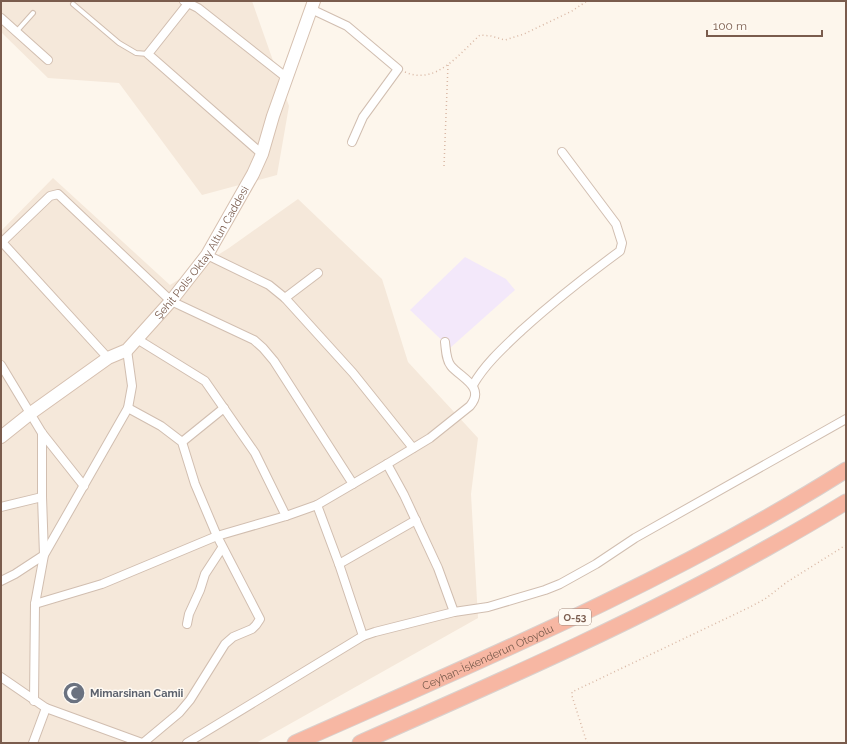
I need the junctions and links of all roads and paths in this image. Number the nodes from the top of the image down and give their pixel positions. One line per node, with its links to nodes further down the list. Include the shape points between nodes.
1 (587, 1): 10 (path, via 524,34 505,40 480,36)
2 (187, 2): 8 (street); 12 (street)
3 (73, 4): 8 (lane, via 119,44 136,53)
4 (313, 5): 11 (street, via 347,26); 12 (street, Şehit Polis Oktay Altun Caddesi)
5 (33, 13): 7 (lane)
6 (1, 18): 7 (street)
7 (16, 32): 9 (street)
8 (148, 54): 15 (street)
9 (48, 60)
10 (448, 65): 11 (path, via 435,73 413,76); 16 (path)
11 (398, 69): 13 (street, via 363,117)
12 (287, 78): 15 (street, Şehit Polis Oktay Altun Caddesi)
13 (352, 142)
14 (562, 152): 27 (street, via 616,224 622,243 620,251 550,304 506,344)
15 (262, 154): 18 (street, Şehit Polis Oktay Altun Caddesi)
16 (444, 166)
17 (1, 241): 21 (street, via 50,196 58,194); 25 (street)
18 (207, 255): 20 (street, via 269,284); 21 (street, Şehit Polis Oktay Altun Caddesi)
19 (318, 273): 20 (street)
20 (285, 298): 35 (street, via 352,373)
21 (171, 301): 22 (street, Şehit Polis Oktay Altun Caddesi); 38 (street, via 254,340 263,348)
22 (137, 339): 24 (street, Şehit Polis Oktay Altun Caddesi); 29 (street, via 205,381)
23 (445, 342): 27 (street, via 446,355 451,366)
24 (127, 350): 25 (street, Şehit Polis Oktay Altun Caddesi); 28 (street, via 132,386)
25 (108, 358): 30 (street, Şehit Polis Oktay Altun Caddesi)
26 (1, 365): 30 (street)
27 (473, 385): 35 (street, via 474,402 430,438)
28 (128, 408): 34 (street, via 161,426); 39 (street)
29 (224, 408): 34 (street); 44 (street, via 255,453)
30 (31, 413): 32 (street); 33 (street, Şehit Polis Oktay Altun Caddesi)
31 (846, 419): 53 (street, via 635,538 560,584 488,607)
32 (42, 433): 39 (street); 40 (street)
33 (1, 437)
34 (182, 442): 46 (street, via 195,484)
35 (413, 448): 36 (street)
36 (387, 464): 38 (street); 45 (street)
37 (846, 470): 62 (highway, Ceyhan-İskenderun Otoyolu / O-53, via 706,551 613,599)
38 (353, 484): 42 (street)
39 (84, 486): 49 (street)
40 (42, 497): 43 (street); 49 (street)
41 (846, 502): 63 (highway, O-53, via 720,575 625,622)
42 (317, 505): 44 (street); 50 (street)
43 (1, 507)
44 (286, 516): 46 (street)
45 (416, 520): 50 (street); 53 (street, via 438,568)
46 (216, 536): 48 (street); 52 (street, via 102,584)
47 (846, 545): 64 (path, via 748,608 572,692)
48 (222, 548): 54 (street, via 205,574); 60 (street, via 260,619 252,629 233,637 225,644 190,700 179,713)
49 (44, 555): 51 (street); 52 (street)
50 (339, 564): 55 (street)
51 (1, 581)
52 (35, 604): 57 (street)
53 (454, 612): 55 (street)
54 (187, 624)
55 (363, 636): 61 (street)
56 (1, 677): 57 (street)
57 (34, 701): 58 (street)
58 (46, 708): 59 (street); 60 (street)
59 (33, 743)
60 (143, 743)
61 (187, 743)
62 (294, 743)
63 (360, 743)
64 (588, 743)

